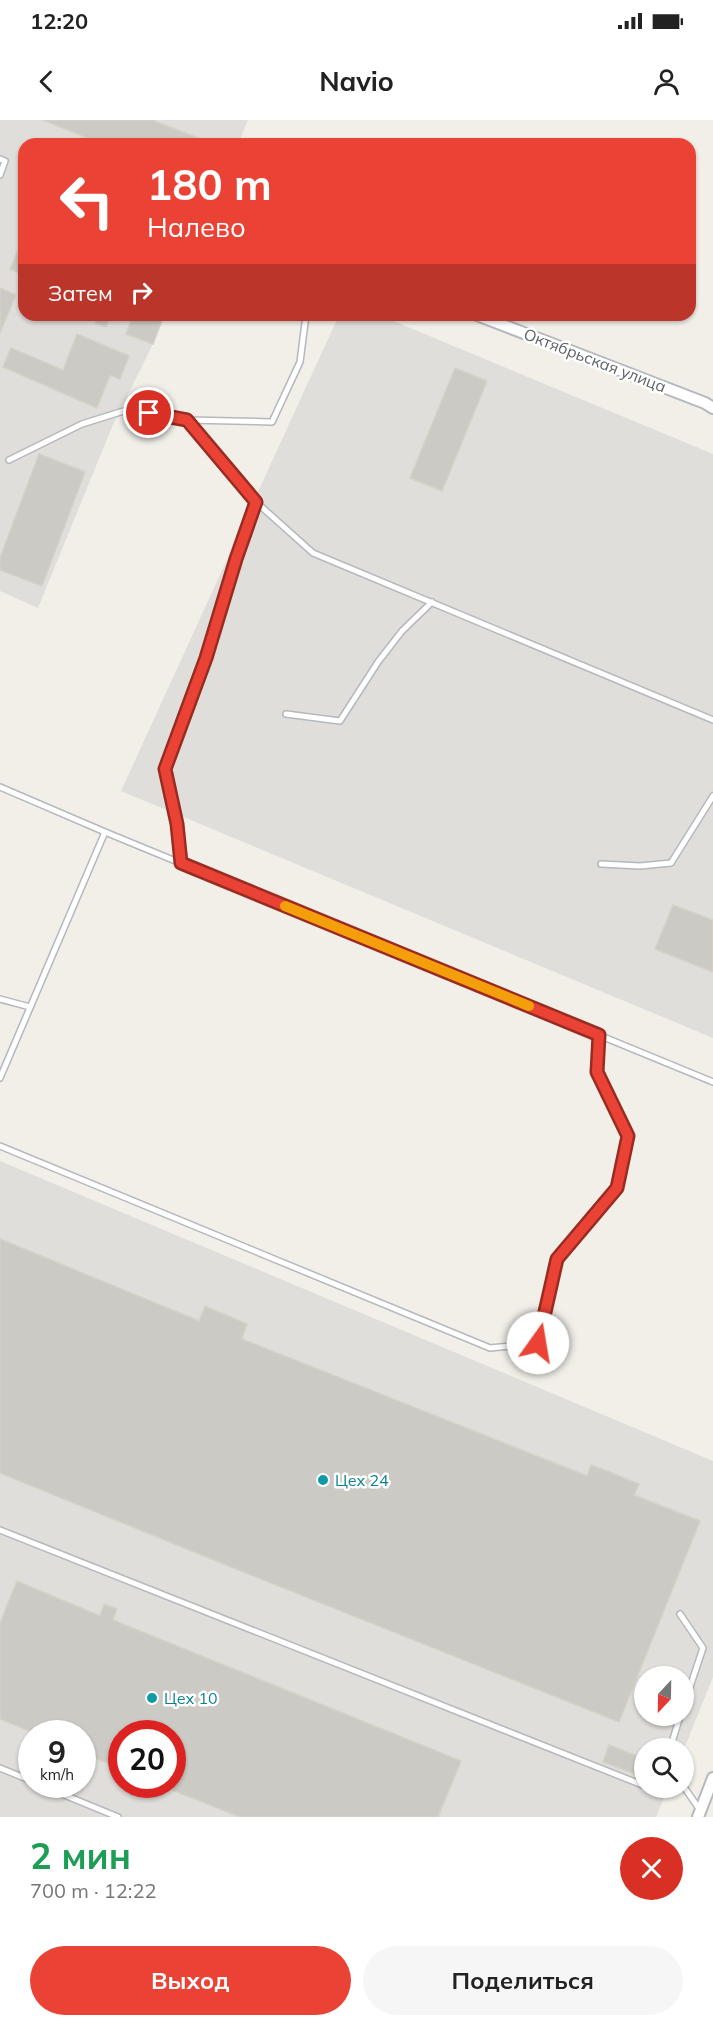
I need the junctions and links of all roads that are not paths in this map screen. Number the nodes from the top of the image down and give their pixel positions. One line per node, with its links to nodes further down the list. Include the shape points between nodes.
1 (0, 159): 2 (lane, via 5,161)
2 (0, 175)
3 (305, 321): 6 (lane, via 300,362 272,422)
4 (493, 321): 5 (street, Октябрьская улица)
5 (713, 408)
6 (187, 420): 7 (lane, via 130,409 82,424); 8 (lane)
7 (9, 460)
8 (256, 502): 9 (lane, via 314,553); 15 (lane, via 165,769)
9 (432, 602): 10 (lane, via 378,662 340,721); 11 (lane)
10 (286, 714)
11 (713, 720)
12 (0, 787): 14 (lane)
13 (713, 796): 16 (lane, via 671,863)
14 (105, 832): 15 (lane); 18 (lane)
15 (181, 863): 19 (lane)
16 (601, 864)
17 (0, 999): 18 (lane)
18 (30, 1007): 20 (lane)
19 (599, 1035): 21 (lane); 22 (lane, via 597,1072 628,1136 617,1188 557,1259 538,1343 490,1348)
20 (0, 1078)
21 (713, 1082)
22 (0, 1146)
23 (0, 1530): 29 (lane)
24 (680, 1614): 25 (lane, via 703,1648)
25 (694, 1675)
26 (0, 1768): 27 (lane)
27 (18, 1775)
28 (713, 1778): 32 (street)
29 (634, 1782)
30 (72, 1798): 33 (lane)
31 (690, 1798): 32 (lane)
32 (699, 1814)
33 (118, 1817)

